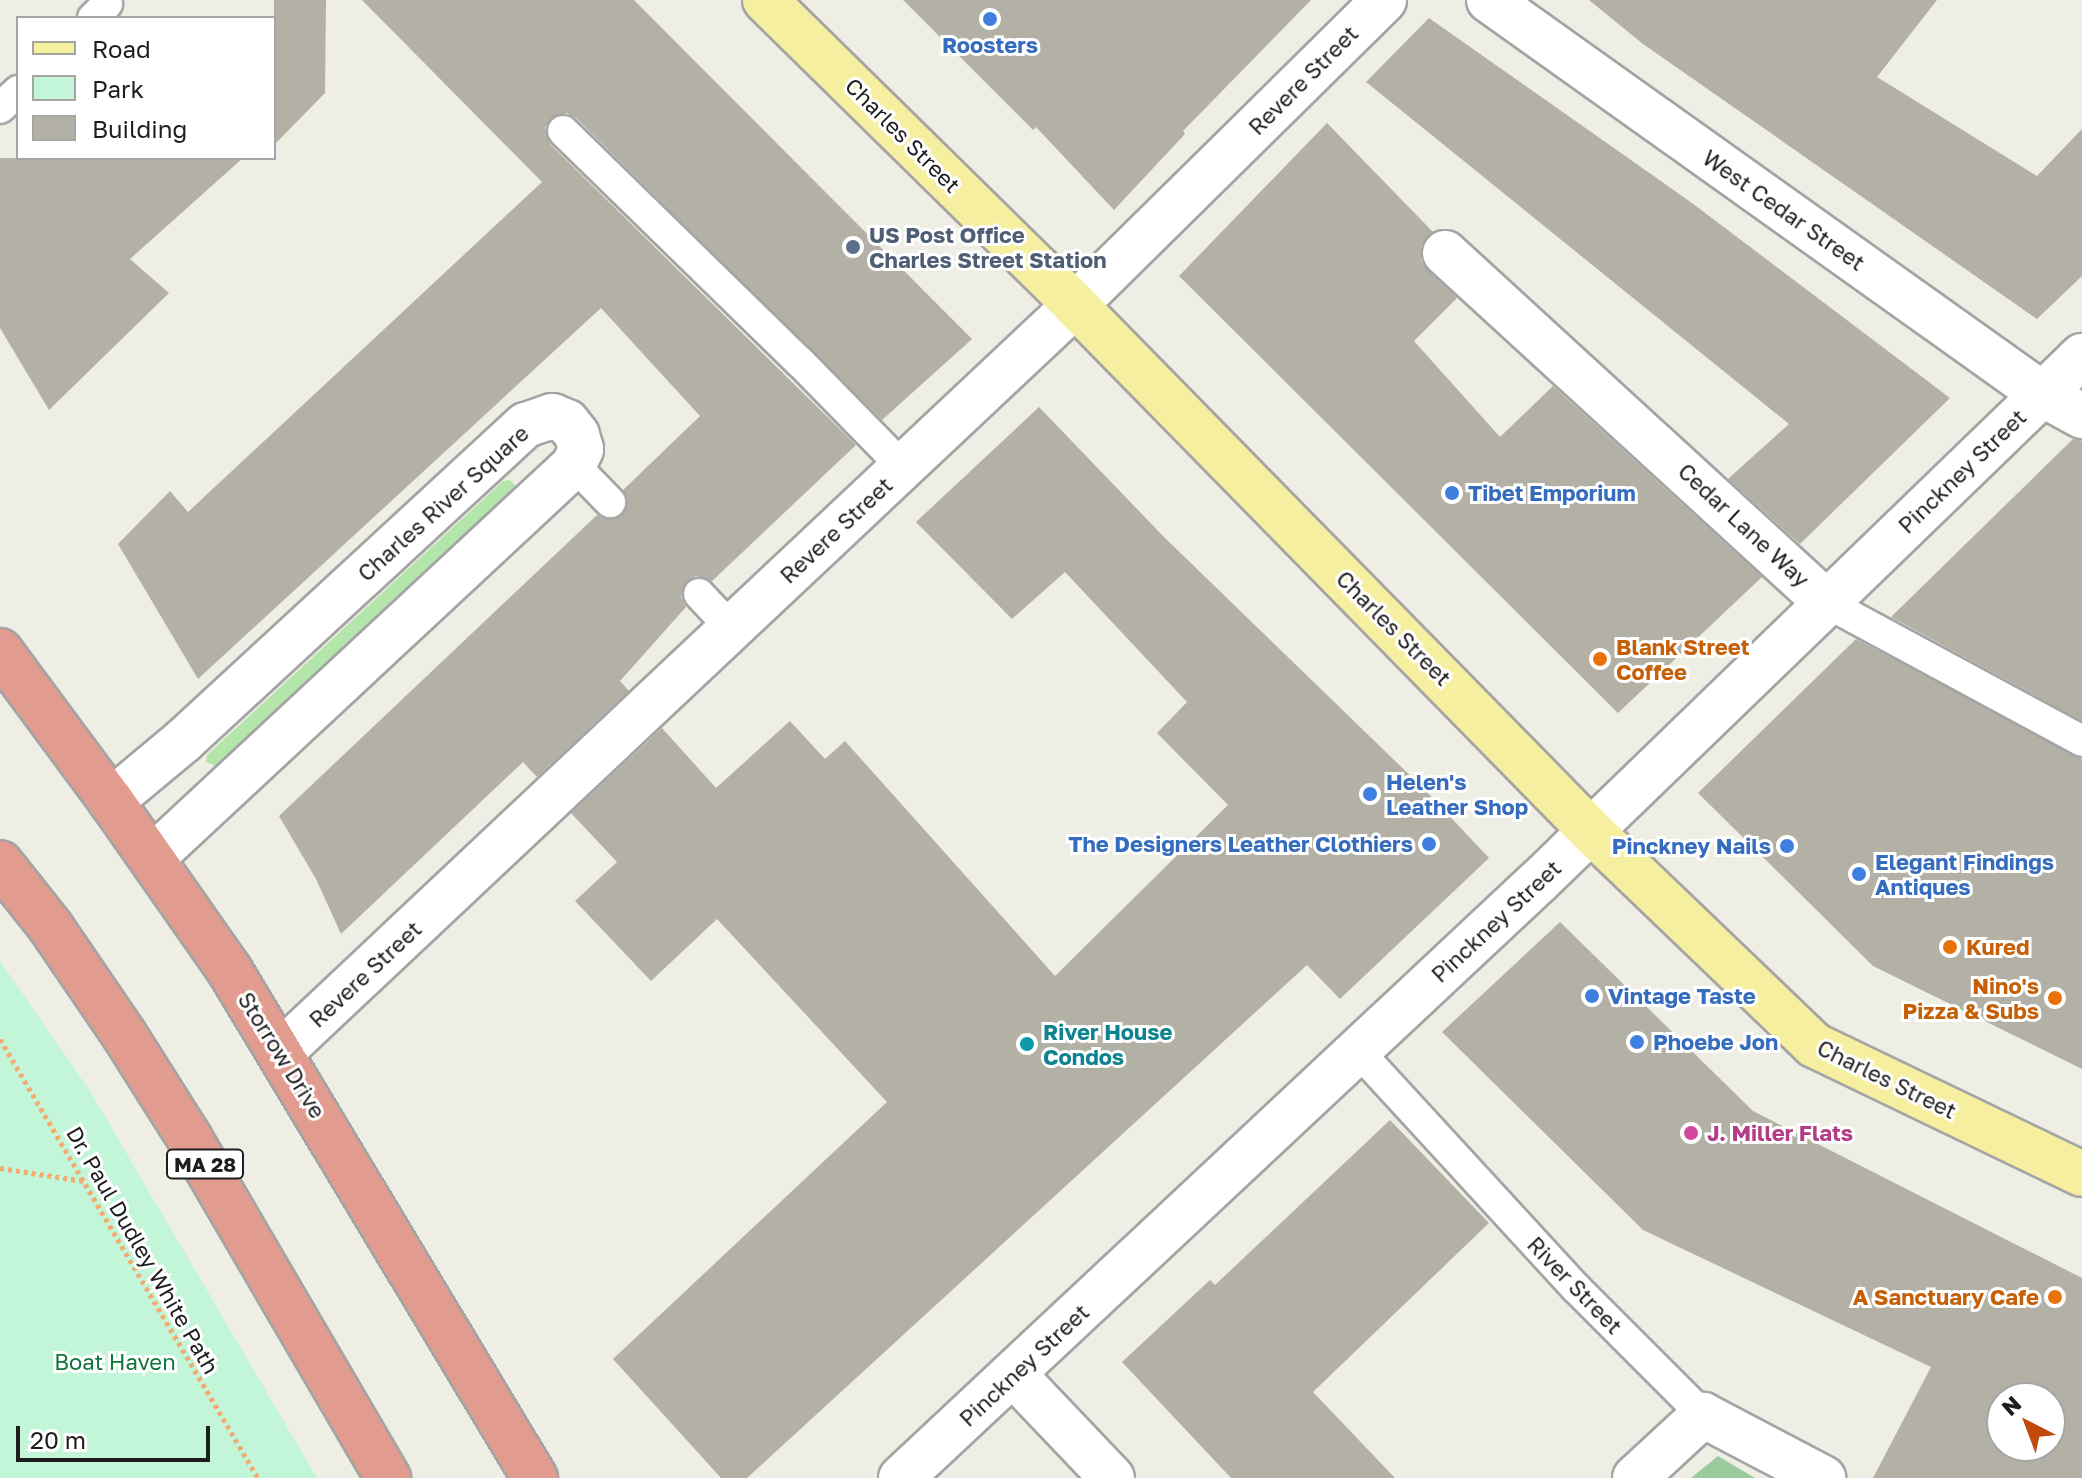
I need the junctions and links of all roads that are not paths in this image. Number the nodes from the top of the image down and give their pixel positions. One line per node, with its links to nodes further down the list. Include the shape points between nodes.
1 (765, 0): 8 (main road, Charles Street)
2 (1384, 0): 8 (street, Revere Street)
3 (1489, 0): 10 (street, West Cedar Street)
4 (16, 93): 5 (lane)
5 (0, 108)
6 (563, 131): 13 (lane)
7 (1445, 253): 16 (street, Cedar Lane Way)
8 (1075, 305): 13 (street, Revere Street); 23 (main road, Charles Street)
9 (2082, 356): 10 (street, Pinckney Street)
10 (2042, 394): 11 (street, West Cedar Street); 16 (street, Pinckney Street)
11 (2082, 416)
12 (574, 465): 14 (lane); 22 (street, Charles River Square, via 581,449 567,422 552,416 526,425); 24 (street)
13 (903, 467): 18 (street, Revere Street)
14 (610, 502)
15 (699, 594): 18 (lane)
16 (1827, 603): 20 (lane, Cedar Lane Way); 23 (street, Pinckney Street)
17 (0, 626): 21 (highway)
18 (732, 629): 27 (street, Revere Street)
19 (0, 651): 21 (highway, Storrow Drive)
20 (2082, 741)
21 (74, 750): 22 (highway, Storrow Drive)
22 (111, 801): 24 (highway, Storrow Drive)
23 (1591, 831): 26 (street, Pinckney Street); 28 (main road, Charles Street, via 1814,1045)
24 (152, 858): 27 (highway, Storrow Drive)
25 (0, 863): 31 (highway, MA 28, via 50,926 158,1087)
26 (1358, 1051): 29 (street, Pinckney Street); 30 (lane, River Street, via 1576,1288)
27 (281, 1052): 32 (highway, Storrow Drive)
28 (2082, 1174)
29 (1014, 1375): 33 (street, Pinckney Street); 34 (street)
30 (1703, 1415): 35 (street); 36 (street, River Street)
31 (388, 1478)
32 (535, 1478)
33 (901, 1478)
34 (1112, 1478)
35 (1635, 1478)
36 (1823, 1478)

